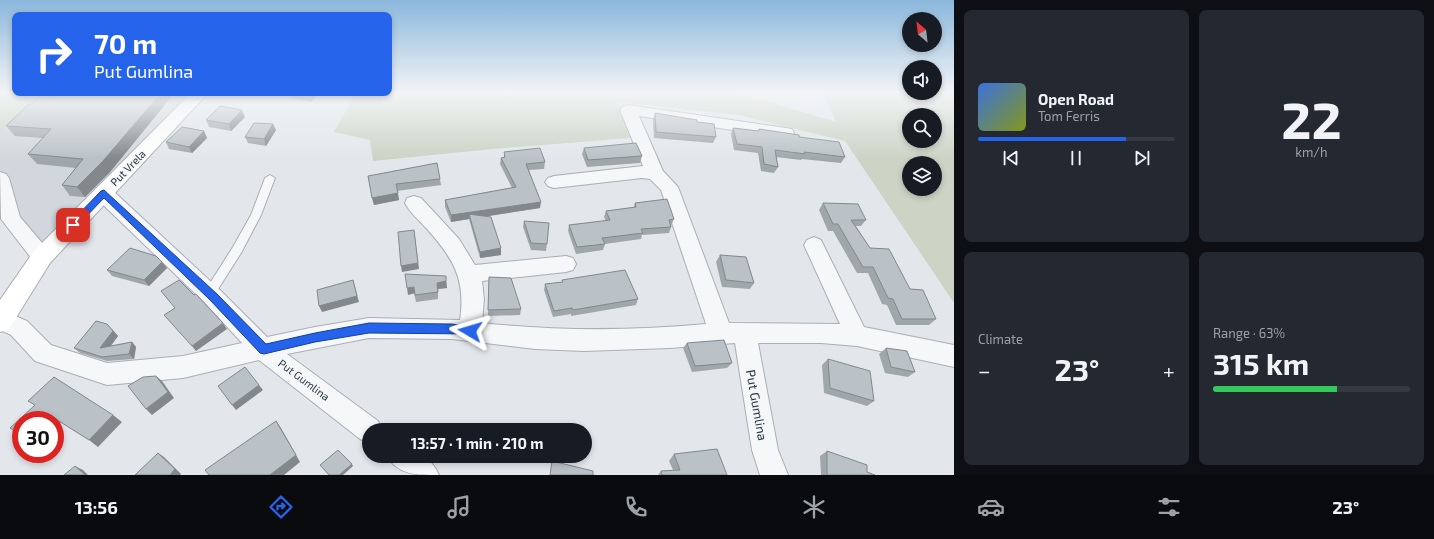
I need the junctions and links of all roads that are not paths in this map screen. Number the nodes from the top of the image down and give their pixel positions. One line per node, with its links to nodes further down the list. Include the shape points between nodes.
1 (179, 115): 9 (main road, Put Vrela)
2 (630, 115): 5 (street)
3 (663, 115): 4 (street)
4 (795, 135)
5 (655, 174): 8 (street, via 642,172); 18 (street, Put Gumlina, via 669,187)
6 (0, 178): 12 (street, via 11,219)
7 (270, 178): 15 (lane, via 256,215 238,250)
8 (554, 182)
9 (104, 193): 12 (main road, Put Vrela); 15 (street, Put Gumlina)
10 (414, 203): 14 (street, via 445,238)
11 (814, 245): 19 (street)
12 (42, 257): 16 (main road, Put Vrela)
13 (566, 264): 14 (street)
14 (469, 274): 17 (street, via 473,294)
15 (209, 294): 20 (street, Put Gumlina)
16 (0, 320): 20 (street, via 19,328 43,353 107,374 183,367)
17 (470, 331): 18 (street, via 535,339 584,341); 20 (street, via 369,328 315,337)
18 (733, 333): 19 (street, via 821,333); 25 (street, Put Gumlina)
19 (857, 336): 21 (street)
20 (264, 350): 22 (street, Put Gumlina)
21 (954, 356)
22 (362, 425)
23 (410, 463): 24 (street)
24 (425, 475)
25 (774, 475)

